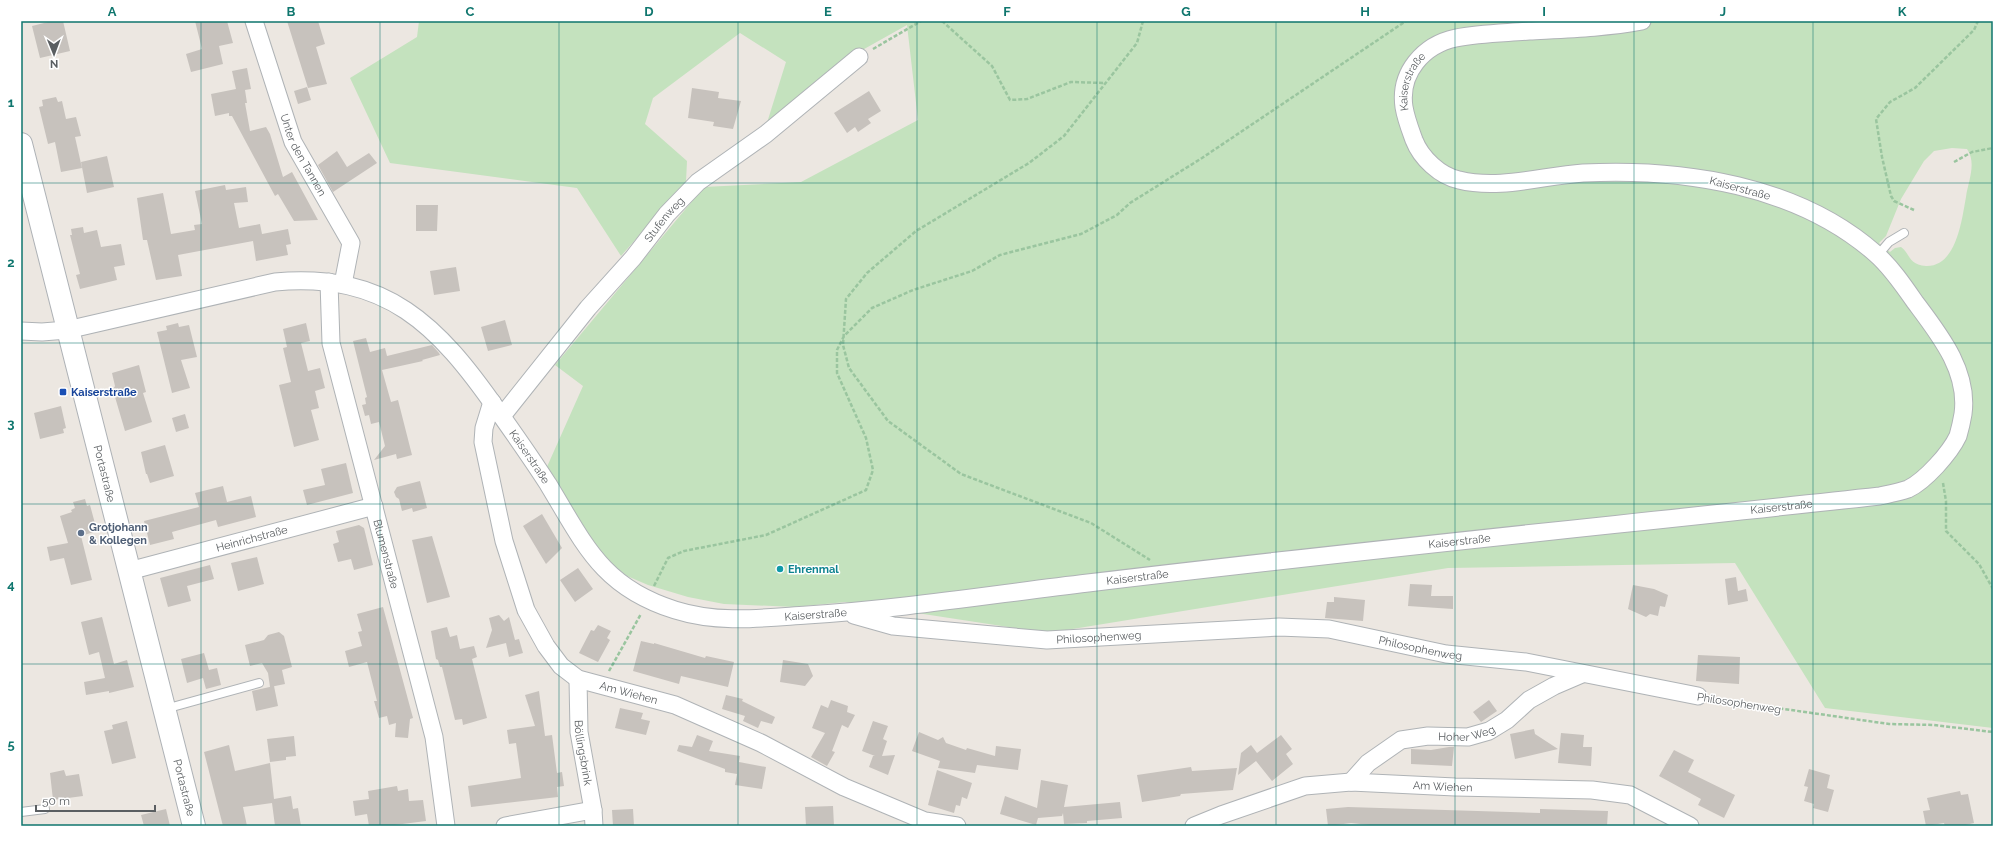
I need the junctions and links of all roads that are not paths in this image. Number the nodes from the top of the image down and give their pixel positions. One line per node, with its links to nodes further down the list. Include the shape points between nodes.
1 (254, 21): 7 (street, Unter den Tannen, via 293,142 351,244)
2 (1642, 21): 6 (street, Kaiserstraße, via 1597,27 1477,34 1453,38 1432,47 1418,58 1408,72 1405,88 1407,121 1416,145 1426,160 1439,171 1456,180 1476,183 1635,172 1690,176 1744,187 1796,205 1824,218)
3 (859, 57): 11 (street, Stufenweg, via 766,134 698,182 667,214 633,258 588,308)
4 (21, 144): 9 (main road, Portastraße)
5 (1904, 233): 6 (lane, via 1889,242)
6 (1878, 255): 14 (street, Kaiserstraße, via 1939,334 1954,358 1962,385 1963,411 1958,435 1921,481 1907,489 1880,496)
7 (336, 283): 9 (street, Kaiserstraße, via 296,280 256,285); 10 (street, Kaiserstraße, via 381,296 417,316 456,355); 12 (street, Blumenstraße, via 331,343)
8 (21, 330): 9 (street, Kaiserstraße)
9 (67, 330): 13 (main road, Portastraße)
10 (492, 402): 11 (street, Kaiserstraße); 16 (street, Am Wiehen, via 484,428 483,442 504,542 530,616 561,666)
11 (502, 416): 14 (street, Kaiserstraße, via 540,471 590,553 626,588 648,601 681,612 716,618 756,620)
12 (374, 506): 13 (street, Heinrichstraße); 25 (street, Blumenstraße, via 434,737)
13 (129, 570): 19 (main road, Portastraße)
14 (846, 612): 15 (street, Philosophenweg, via 893,626 1047,640 1279,627 1329,629 1446,654 1526,662)
15 (1582, 674): 18 (street, Philosophenweg); 20 (street, Hoher Weg, via 1529,700 1507,720 1489,731 1468,737 1428,736 1401,740 1368,763)
16 (578, 679): 23 (street, Böllingsbrink, via 579,732); 27 (street, Am Wiehen, via 675,705 761,743 844,787 925,820)
17 (259, 683): 19 (lane)
18 (1698, 696)
19 (164, 709): 24 (main road, Portastraße)
20 (1351, 782): 28 (street, Am Wiehen, via 1305,786 1221,814); 29 (street, Am Wiehen, via 1592,790 1630,795)
21 (45, 809): 22 (lane)
22 (21, 812)
23 (593, 818): 26 (street)
24 (194, 826)
25 (446, 826)
26 (505, 826)
27 (957, 826)
28 (1194, 826)
29 (1690, 826)

